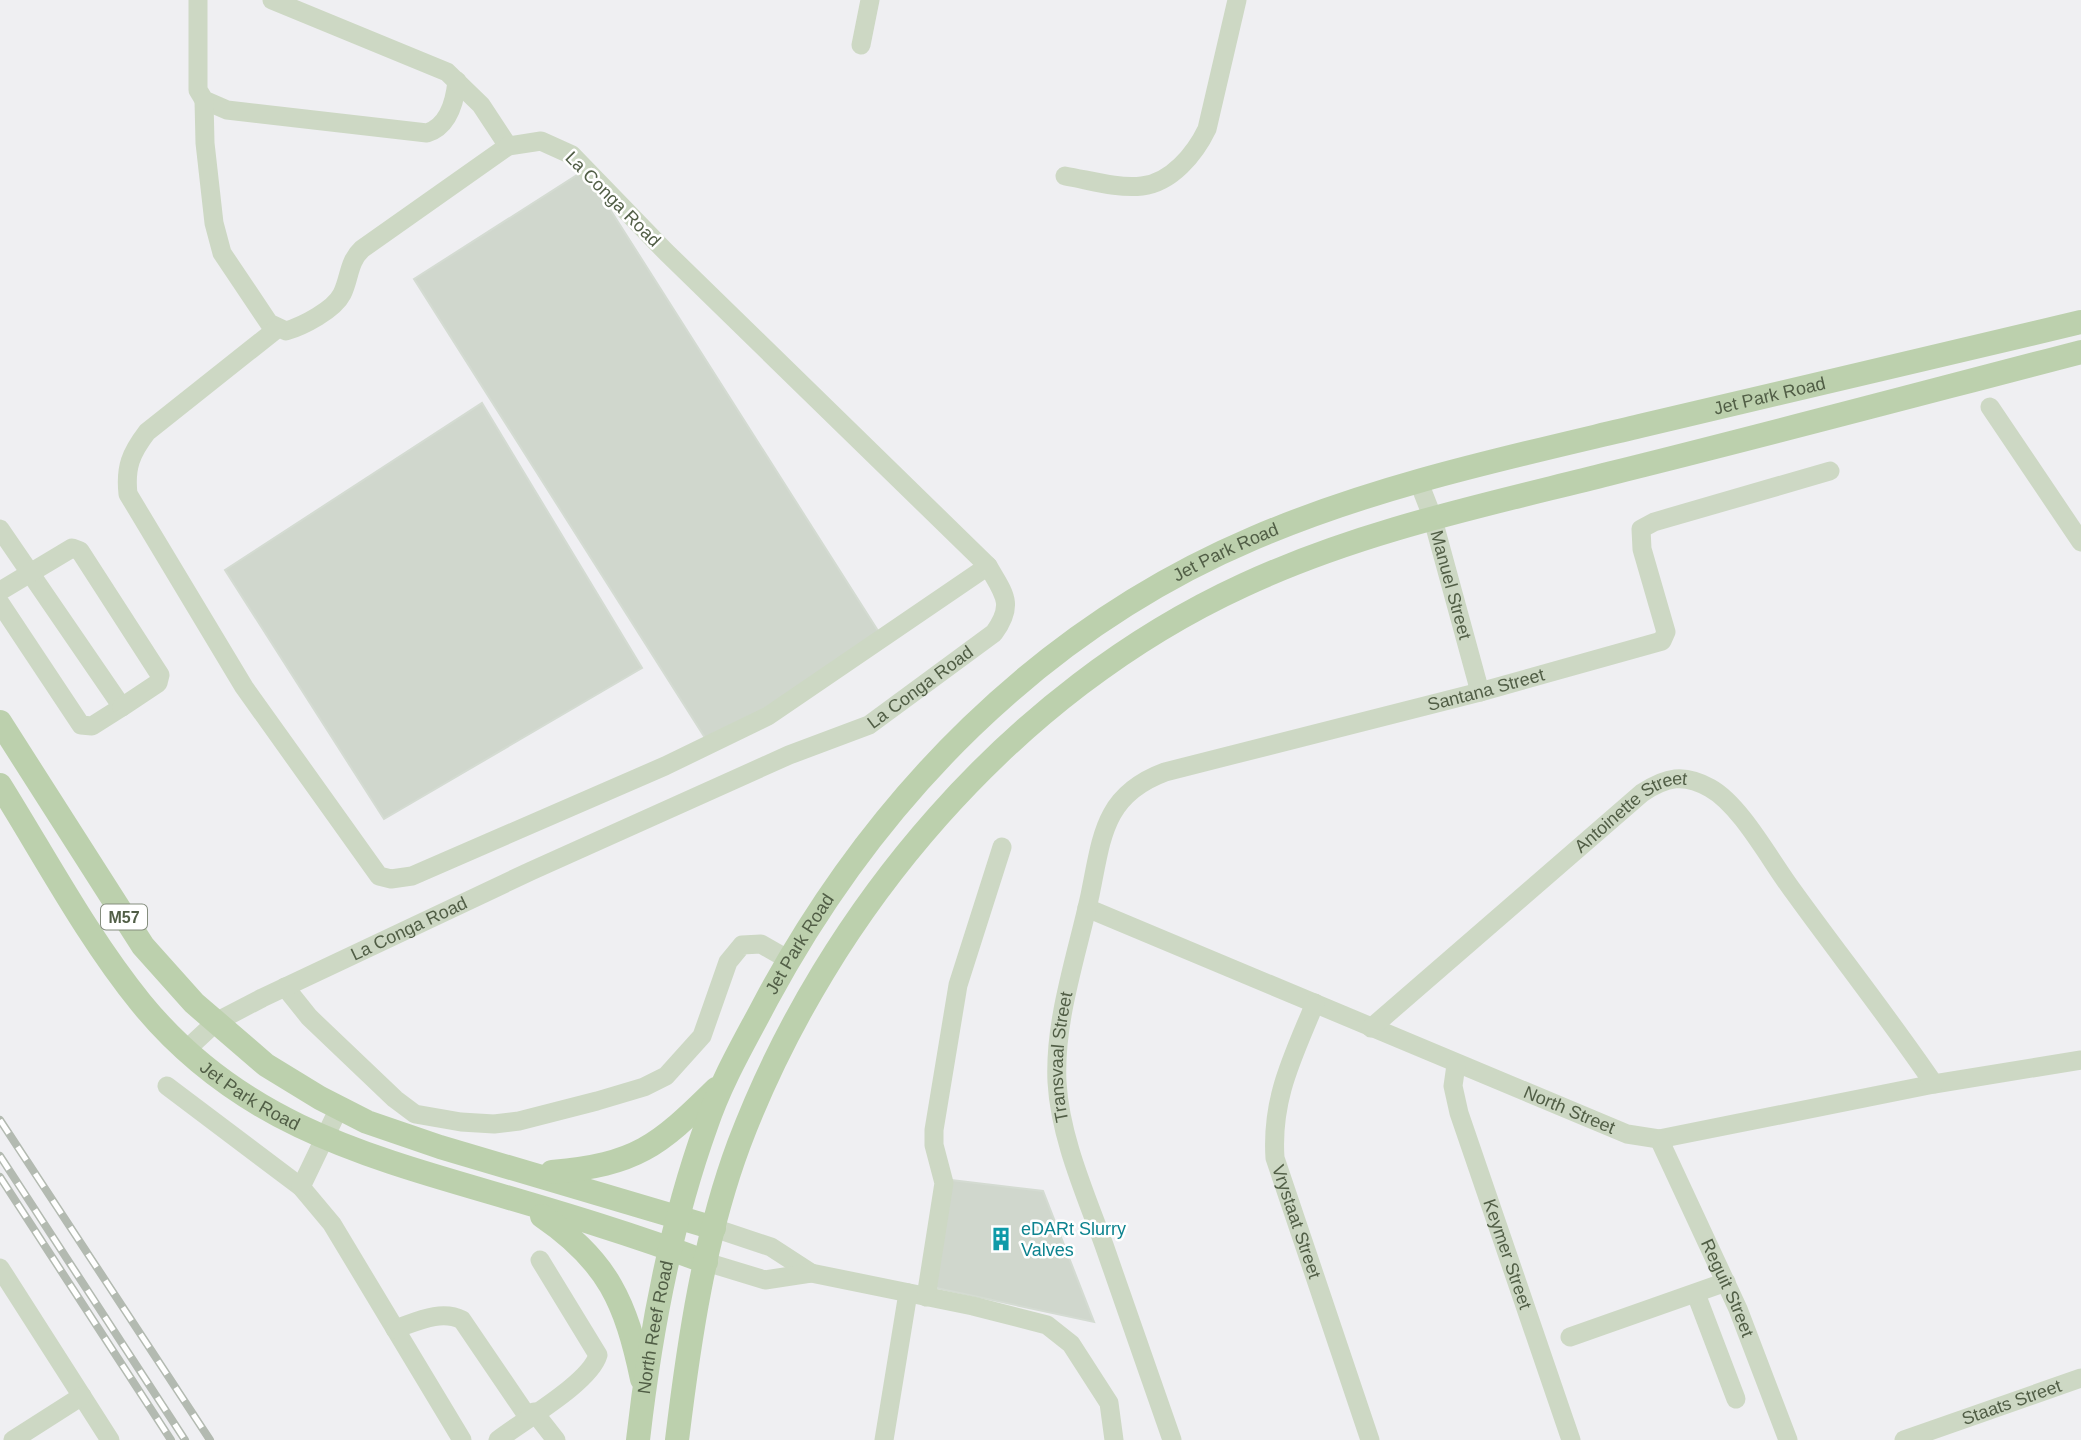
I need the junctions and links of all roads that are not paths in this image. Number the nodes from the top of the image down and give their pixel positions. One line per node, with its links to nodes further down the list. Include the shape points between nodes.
1 (198, 0): 7 (street, via 196,73)
2 (272, 0): 6 (street, via 429,63)
3 (870, 0): 5 (street)
4 (1237, 0): 9 (street, via 1210,117 1199,145 1184,163 1143,186)
5 (861, 45)
6 (457, 80): 7 (street, via 448,114 436,131 428,134 227,110); 8 (street, via 481,105)
7 (204, 100): 11 (street, via 217,238 230,266)
8 (508, 146): 11 (street, via 362,249 351,263 336,303 295,328); 19 (street, La Conga Road, via 541,141 572,155)
9 (1065, 176)
10 (2081, 322): 15 (main road, Jet Park Road)
11 (278, 328): 19 (street, via 148,432 131,454 128,494 244,687 379,876 412,876 768,716)
12 (2081, 352): 16 (main road, Jet Park Road)
13 (1990, 407): 18 (street)
14 (1830, 471): 23 (street, Santana Street, via 1641,529 1642,549 1666,632 1662,640)
15 (1418, 480): 16 (street, Manuel Street); 29 (main road, Jet Park Road, via 1256,537 1176,575 1106,618 1043,665 941,754 886,816 839,878)
16 (1432, 516): 23 (street, Manuel Street); 47 (main road, Jet Park Road, via 1243,585 1150,636 1063,698 973,777 895,864 829,960 774,1061 737,1148)
17 (2, 535): 20 (street)
18 (2081, 542)
19 (988, 566): 30 (street, La Conga Road, via 1007,599 1006,617 994,633 869,724 764,766)
20 (32, 572): 21 (street); 24 (street); 24 (street, via 72,548 80,551 160,675 159,683)
21 (0, 591)
22 (0, 603): 24 (street, via 81,725 92,726)
23 (1480, 692): 28 (street, Santana Street, via 1143,780 1119,800 1109,821)
24 (122, 707)
25 (0, 722): 32 (main road, Jet Park Road / M57, via 133,932)
26 (0, 785): 34 (main road, Jet Park Road / M57, via 135,994)
27 (1002, 847): 55 (street, via 958,985 934,1130 944,1183)
28 (1087, 908): 31 (street, North Street); 72 (street, Transvaal Street, via 1057,1052 1060,1111)
29 (789, 960): 30 (street, via 761,944 742,945 728,962 702,1036 664,1077 552,1114 494,1124 415,1114 309,1017); 37 (main road, Jet Park Road)
30 (285, 987): 32 (street, La Conga Road)
31 (1315, 1003): 33 (street, North Street); 73 (street, Vrystaat Street, via 1280,1088 1275,1158)
32 (216, 1022): 34 (street, La Conga Road); 40 (main road, Jet Park Road / M57, via 266,1065)
33 (1371, 1028): 36 (street, North Street); 38 (street, Antoinette Street, via 1642,793 1659,782 1681,777 1713,790 1739,816)
34 (187, 1049): 42 (main road, Jet Park Road / M57, via 281,1119)
35 (2081, 1060): 38 (street, North Street)
36 (1456, 1065): 41 (street, North Street, via 1627,1134); 74 (street, Keymer Street, via 1454,1095 1462,1122)
37 (723, 1082): 43 (main road, via 670,1133 644,1150 603,1166); 46 (main road, Jet Park Road)
38 (1934, 1084): 41 (street, North Street)
39 (167, 1086): 44 (street)
40 (339, 1108): 42 (street); 43 (main road, Jet Park Road / M57, via 428,1143)
41 (1659, 1139): 53 (street, Reguit Street)
42 (324, 1140): 44 (street); 45 (main road, Jet Park Road / M57)
43 (537, 1174): 46 (main road, Jet Park Road / M57)
44 (301, 1187): 56 (street, via 332,1224)
45 (526, 1205): 48 (main road, Jet Park Road / M57); 59 (main road, via 585,1252 612,1285 632,1331)
46 (678, 1216): 47 (main road, Jet Park Road / M57); 48 (main road, North Reef Road)
47 (714, 1228): 50 (main road, North Reef Road); 52 (street, via 771,1247)
48 (670, 1248): 50 (main road, Jet Park Road / M57); 59 (main road, North Reef Road)
49 (540, 1260): 62 (street, via 598,1355 580,1380)
50 (706, 1262): 52 (street, via 765,1280); 69 (main road, North Reef Road)
51 (0, 1268): 60 (street)
52 (811, 1273): 55 (street)
53 (1726, 1282): 54 (street); 75 (street, Reguit Street)
54 (1696, 1294): 57 (street); 61 (street)
55 (917, 1295): 70 (street); 71 (street, via 1056,1330 1071,1344 1110,1403)
56 (395, 1329): 62 (street, via 453,1315); 65 (street)
57 (1570, 1337)
58 (2081, 1378): 76 (street, Staats Street)
59 (644, 1390): 68 (main road, North Reef Road)
60 (82, 1396): 63 (street); 64 (street)
61 (1737, 1399)
62 (531, 1414): 66 (street); 67 (street)
63 (13, 1440)
64 (110, 1440)
65 (462, 1440)
66 (498, 1440)
67 (556, 1440)
68 (638, 1440)
69 (677, 1440)
70 (884, 1440)
71 (1114, 1440)
72 (1172, 1440)
73 (1370, 1440)
74 (1571, 1440)
75 (1788, 1440)
76 (1904, 1440)

